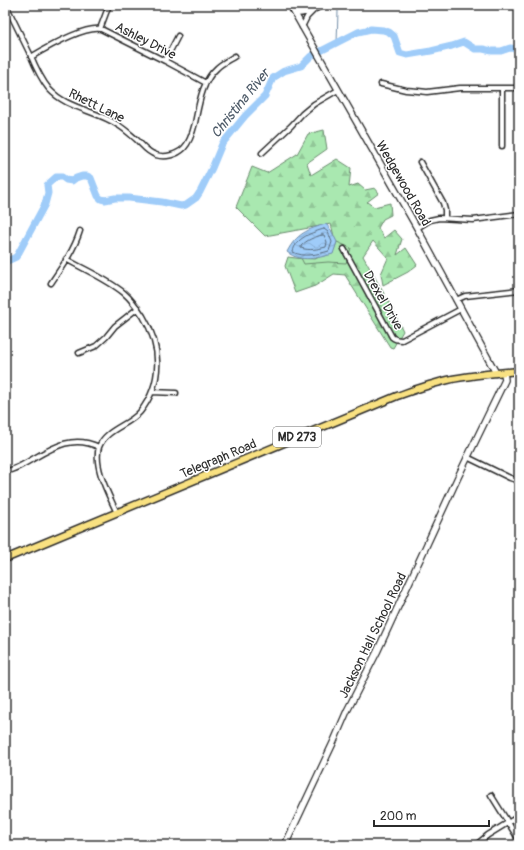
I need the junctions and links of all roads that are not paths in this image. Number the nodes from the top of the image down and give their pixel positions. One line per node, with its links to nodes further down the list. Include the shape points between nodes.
1 (6, 5): 11 (street, Rhett Lane)
2 (109, 5): 8 (street)
3 (290, 5): 6 (street, Wedgewood Road)
4 (323, 5): 5 (street)
5 (314, 10): 6 (street); 7 (street)
6 (295, 14): 7 (street, Wedgewood Road)
7 (302, 27): 17 (street, Wedgewood Road)
8 (100, 29): 11 (street, Ashley Drive, via 81,32); 12 (street, Ashley Drive)
9 (178, 36): 12 (street)
10 (235, 56): 13 (street, Rhett Lane, via 217,67)
11 (31, 57): 13 (street, Rhett Lane, via 45,84 55,94 72,105 109,119 152,154 161,156 177,153 186,145 194,127)
12 (165, 61): 13 (street, Ashley Drive)
13 (206, 83)
14 (381, 84): 16 (street, via 418,92 460,88)
15 (519, 88): 16 (street)
16 (502, 89): 18 (street)
17 (338, 90): 19 (street, via 302,114); 23 (street, Wedgewood Road)
18 (502, 146)
19 (262, 153)
20 (420, 162): 22 (street, via 443,203)
21 (519, 214): 22 (street, via 473,220)
22 (445, 218): 23 (street, via 430,220)
23 (417, 228): 29 (street, Wedgewood Road)
24 (80, 231): 26 (street)
25 (344, 249): 31 (street, Drexel Drive, via 394,339 402,340)
26 (66, 259): 27 (street); 30 (street, via 112,285)
27 (51, 283)
28 (519, 290): 29 (street, via 465,296)
29 (456, 300): 31 (street, Wedgewood Road)
30 (138, 308): 32 (street, via 115,326 96,346); 36 (street, via 150,328 155,343 158,363)
31 (461, 309): 35 (street, Wedgewood Road)
32 (79, 353)
33 (519, 371): 34 (main road, Telegraph Road)
34 (504, 372): 35 (main road, Telegraph Road); 39 (street, Jackson Hall School Road, via 505,380)
35 (496, 373): 42 (main road, Telegraph Road / MD 273, via 442,382 408,392)
36 (152, 392): 37 (street); 38 (street, via 138,414 110,433)
37 (176, 393)
38 (100, 447): 40 (street, via 82,442 62,444); 42 (street, via 100,471)
39 (467, 458): 41 (street); 48 (street, Jackson Hall School Road)
40 (5, 472)
41 (519, 481)
42 (117, 513): 43 (main road, Telegraph Road / MD 273)
43 (5, 559)
44 (491, 795): 46 (street)
45 (519, 816): 46 (street)
46 (508, 823): 47 (street); 49 (street)
47 (519, 840)
48 (285, 845)
49 (476, 845)

